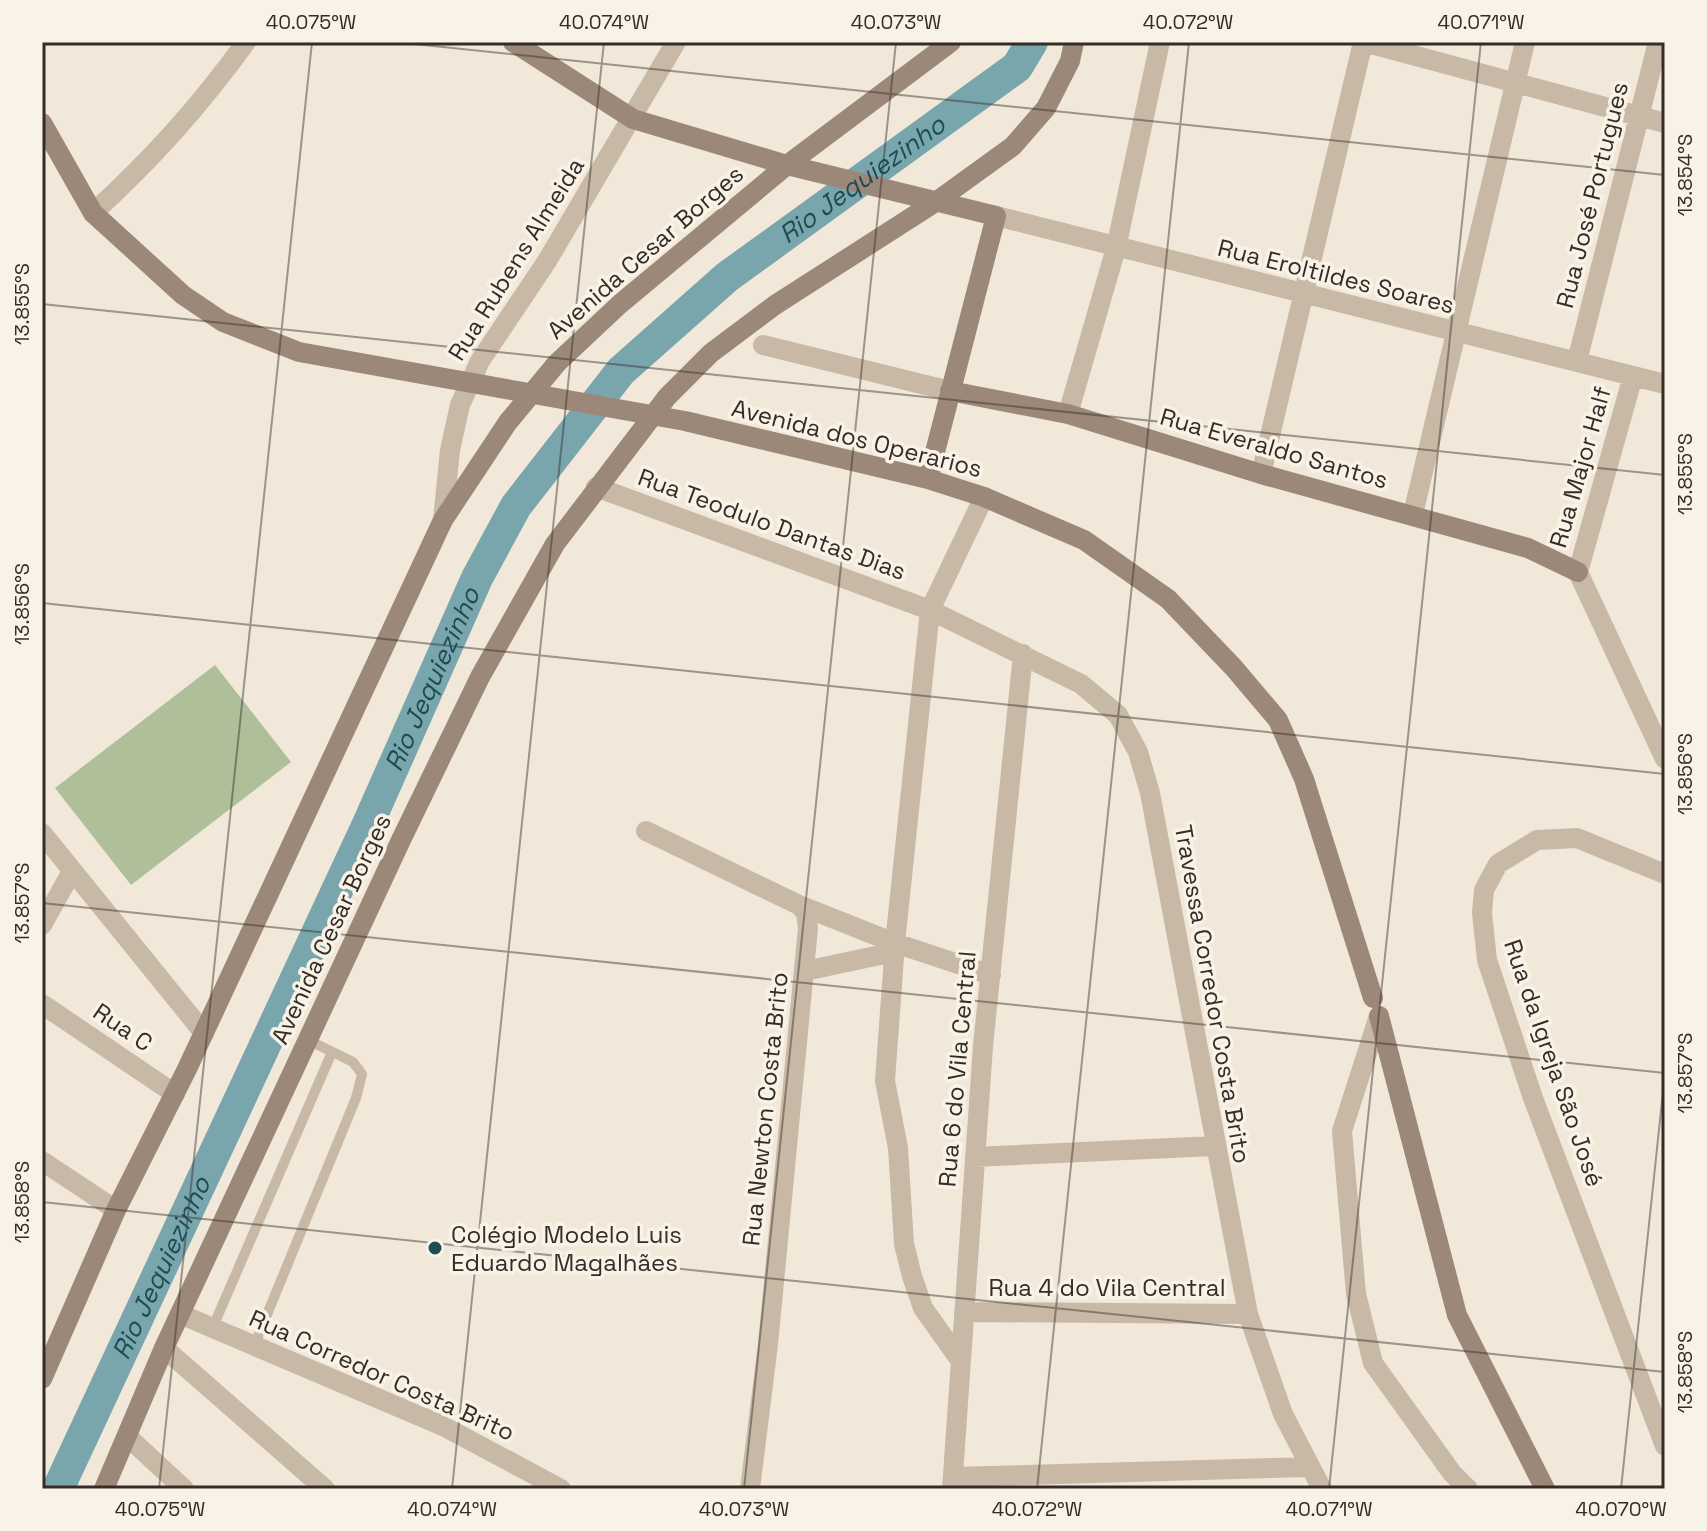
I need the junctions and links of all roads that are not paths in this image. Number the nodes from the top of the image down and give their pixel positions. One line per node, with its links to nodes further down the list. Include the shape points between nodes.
1 (246, 42): 17 (street, via 156,155)
2 (513, 42): 12 (main road)
3 (676, 42): 12 (street, Rua Rubens Almeida)
4 (951, 42): 15 (main road, Avenida Cesar Borges)
5 (1074, 42): 16 (main road, Avenida Cesar Borges, via 1046,108 1030,127 1013,146)
6 (1160, 42): 19 (street)
7 (1364, 42): 10 (street); 20 (street)
8 (1525, 42): 10 (street)
9 (1658, 42): 11 (street, Rua José Portugues)
10 (1515, 82): 11 (street); 21 (street)
11 (1639, 116): 14 (street); 23 (street, Rua José Portugues)
12 (633, 119): 15 (main road); 33 (street, Rua Rubens Almeida, via 480,361 460,405)
13 (42, 123): 17 (main road, Avenida dos Operarios)
14 (1665, 123)
15 (787, 165): 16 (main road); 33 (main road, Avenida Cesar Borges, via 557,363 508,422)
16 (937, 201): 18 (main road); 30 (main road, Avenida Cesar Borges, via 775,305 711,353 667,397)
17 (93, 213): 29 (main road, Avenida dos Operarios, via 183,295 223,322 299,352 685,421)
18 (996, 216): 19 (street, Rua Eroltildes Soares); 26 (main road)
19 (1116, 248): 20 (street, Rua Eroltildes Soares); 27 (street)
20 (1304, 295): 21 (street, Rua Eroltildes Soares); 28 (street)
21 (1454, 333): 23 (street, Rua Eroltildes Soares); 32 (street)
22 (763, 345): 26 (street)
23 (1577, 361): 24 (street, Rua Eroltildes Soares)
24 (1633, 376): 25 (street, Rua Eroltildes Soares); 34 (street, Rua Major Half)
25 (1665, 384)
26 (950, 391): 27 (main road, Rua Everaldo Santos); 29 (main road)
27 (1068, 414): 28 (main road, Rua Everaldo Santos)
28 (1261, 474): 32 (main road, Rua Everaldo Santos)
29 (928, 479): 31 (main road, Avenida dos Operarios)
30 (596, 487): 35 (street, Rua Teodulo Dantas Dias); 50 (main road, Avenida Cesar Borges, via 555,544 480,677)
31 (984, 497): 35 (street); 48 (main road, Avenida dos Operarios, via 1084,540 1168,599 1278,720 1304,779)
32 (1413, 514): 34 (main road, Rua Everaldo Santos, via 1528,548)
33 (443, 520): 49 (main road, Avenida Cesar Borges)
34 (1578, 572): 37 (street)
35 (930, 610): 36 (street, Travessa Corredor Costa Brito); 44 (street)
36 (1023, 654): 46 (street, Rua 6 do Vila Central); 53 (street, Travessa Corredor Costa Brito, via 1081,684 1118,715 1138,752 1150,793)
37 (1665, 759)
38 (646, 831): 42 (street)
39 (42, 833): 40 (street)
40 (71, 873): 43 (street); 49 (street)
41 (1665, 874): 66 (street, Rua da Igreja São José, via 1577,838 1537,840 1498,864 1484,890 1482,913 1487,960 1533,1098)
42 (799, 905): 44 (street); 45 (street, Rua Newton Costa Brito, via 808,928)
43 (42, 925)
44 (894, 948): 45 (street); 46 (street); 63 (street, via 885,1081 898,1148 904,1244 923,1308)
45 (805, 971): 73 (street, Rua Newton Costa Brito)
46 (991, 975): 54 (street, Rua 6 do Vila Central)
47 (42, 1004): 52 (street, Rua C)
48 (1376, 1007): 75 (street, via 1342,1131 1356,1294 1373,1363); 76 (main road, Avenida dos Operarios, via 1457,1315)
49 (204, 1033): 52 (main road, Avenida Cesar Borges)
50 (308, 1040): 51 (lane); 58 (main road, Avenida Cesar Borges)
51 (332, 1052): 60 (lane); 61 (lane, via 353,1062 362,1074 356,1098)
52 (175, 1094): 56 (main road, Avenida Cesar Borges)
53 (1214, 1146): 54 (street); 59 (street, Travessa Corredor Costa Brito)
54 (975, 1157): 57 (street, Rua 6 do Vila Central)
55 (42, 1161): 56 (street)
56 (116, 1210): 64 (main road, Avenida Cesar Borges)
57 (964, 1312): 59 (street, Rua 4 do Vila Central); 63 (street, Rua 6 do Vila Central)
58 (180, 1314): 60 (street, Rua Corredor Costa Brito); 62 (main road, Avenida Cesar Borges)
59 (1248, 1314): 67 (street, Travessa Corredor Costa Brito)
60 (212, 1329): 61 (street, Rua Corredor Costa Brito)
61 (253, 1347): 72 (street, Rua Corredor Costa Brito, via 443,1426)
62 (164, 1348): 65 (main road, Avenida Cesar Borges); 71 (street)
63 (960, 1360): 68 (street, Rua 6 do Vila Central)
64 (43, 1372)
65 (128, 1437): 69 (main road, Avenida Cesar Borges); 70 (street)
66 (1665, 1446)
67 (1308, 1467): 68 (street); 74 (street, Travessa Corredor Costa Brito)
68 (953, 1483)
69 (104, 1489)
70 (184, 1489)
71 (325, 1489)
72 (561, 1489)
73 (750, 1489)
74 (1322, 1489)
75 (1468, 1489)
76 (1545, 1489)

